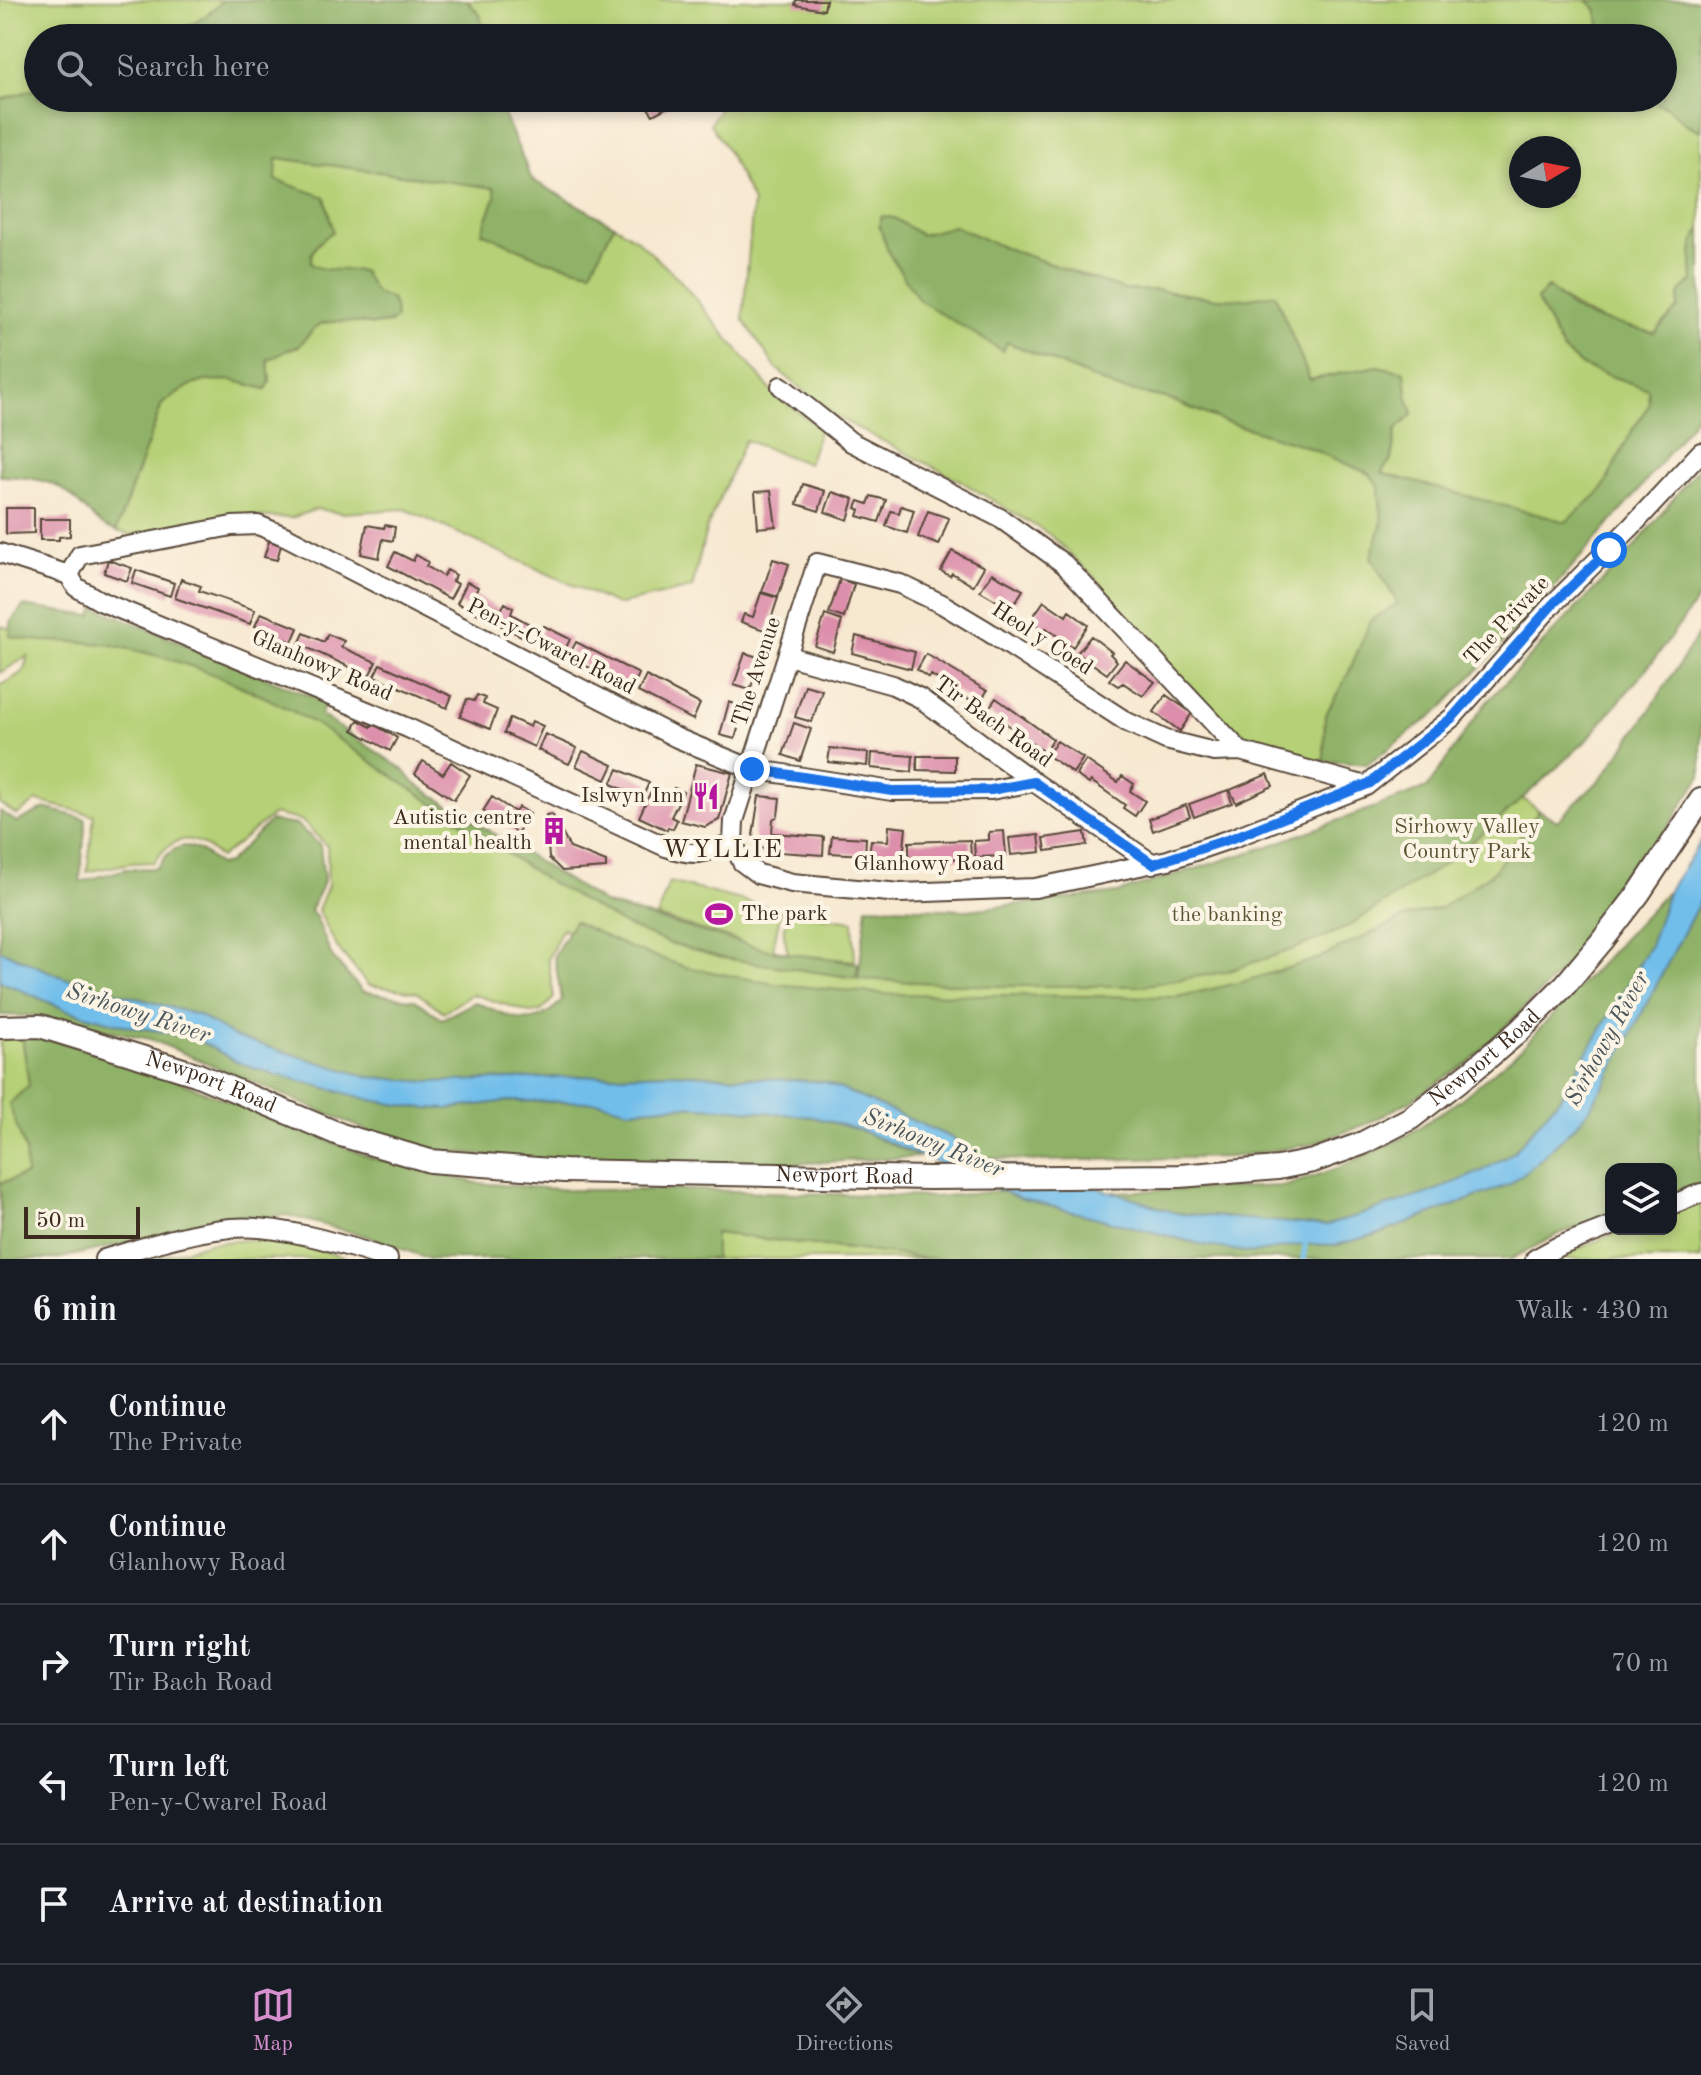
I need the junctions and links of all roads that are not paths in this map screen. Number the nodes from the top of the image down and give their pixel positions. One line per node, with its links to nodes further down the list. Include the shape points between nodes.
1 (781, 386): 7 (street, via 851,442 1000,518 1064,564)
2 (1701, 452): 8 (street, The Private, via 1553,604 1453,717)
3 (0, 553): 5 (street)
4 (817, 563): 6 (street, The Avenue); 7 (street, Heol y Coed, via 900,584 942,604 1069,687 1166,740 1214,752)
5 (69, 575): 9 (street, Pen-y-Cwarel Road, via 80,555 258,525 677,738); 13 (street, Glanhowy Road, via 76,587 100,601 408,728 666,847 707,853)
6 (788, 656): 9 (street, The Avenue); 10 (street, Tir Bach Road, via 893,685 920,698)
7 (1240, 751): 11 (street, Heol y Coed)
8 (1412, 752): 11 (street, Glanhowy Road)
9 (752, 769): 10 (street, Pen-y-Cwarel Road, via 892,791 991,790); 13 (street, The Avenue, via 734,821)
10 (1034, 782): 14 (street, Tir Bach Road)
11 (1366, 786): 14 (street, Glanhowy Road)
12 (1701, 800): 15 (main road, Newport Road, via 1639,893 1565,985 1519,1031 1411,1118 1361,1144 1278,1168 1193,1175 929,1178 564,1171 430,1161 341,1135 196,1074 40,1026)
13 (733, 842): 14 (street, Glanhowy Road, via 742,862 758,874 792,883 900,893 1035,888)
14 (1153, 864)
15 (0, 1027)
16 (1701, 1193): 17 (street)
17 (1677, 1203)
18 (1605, 1228): 21 (street)
19 (104, 1259): 20 (street, via 232,1228 293,1233)
20 (388, 1259)
21 (1535, 1259)

